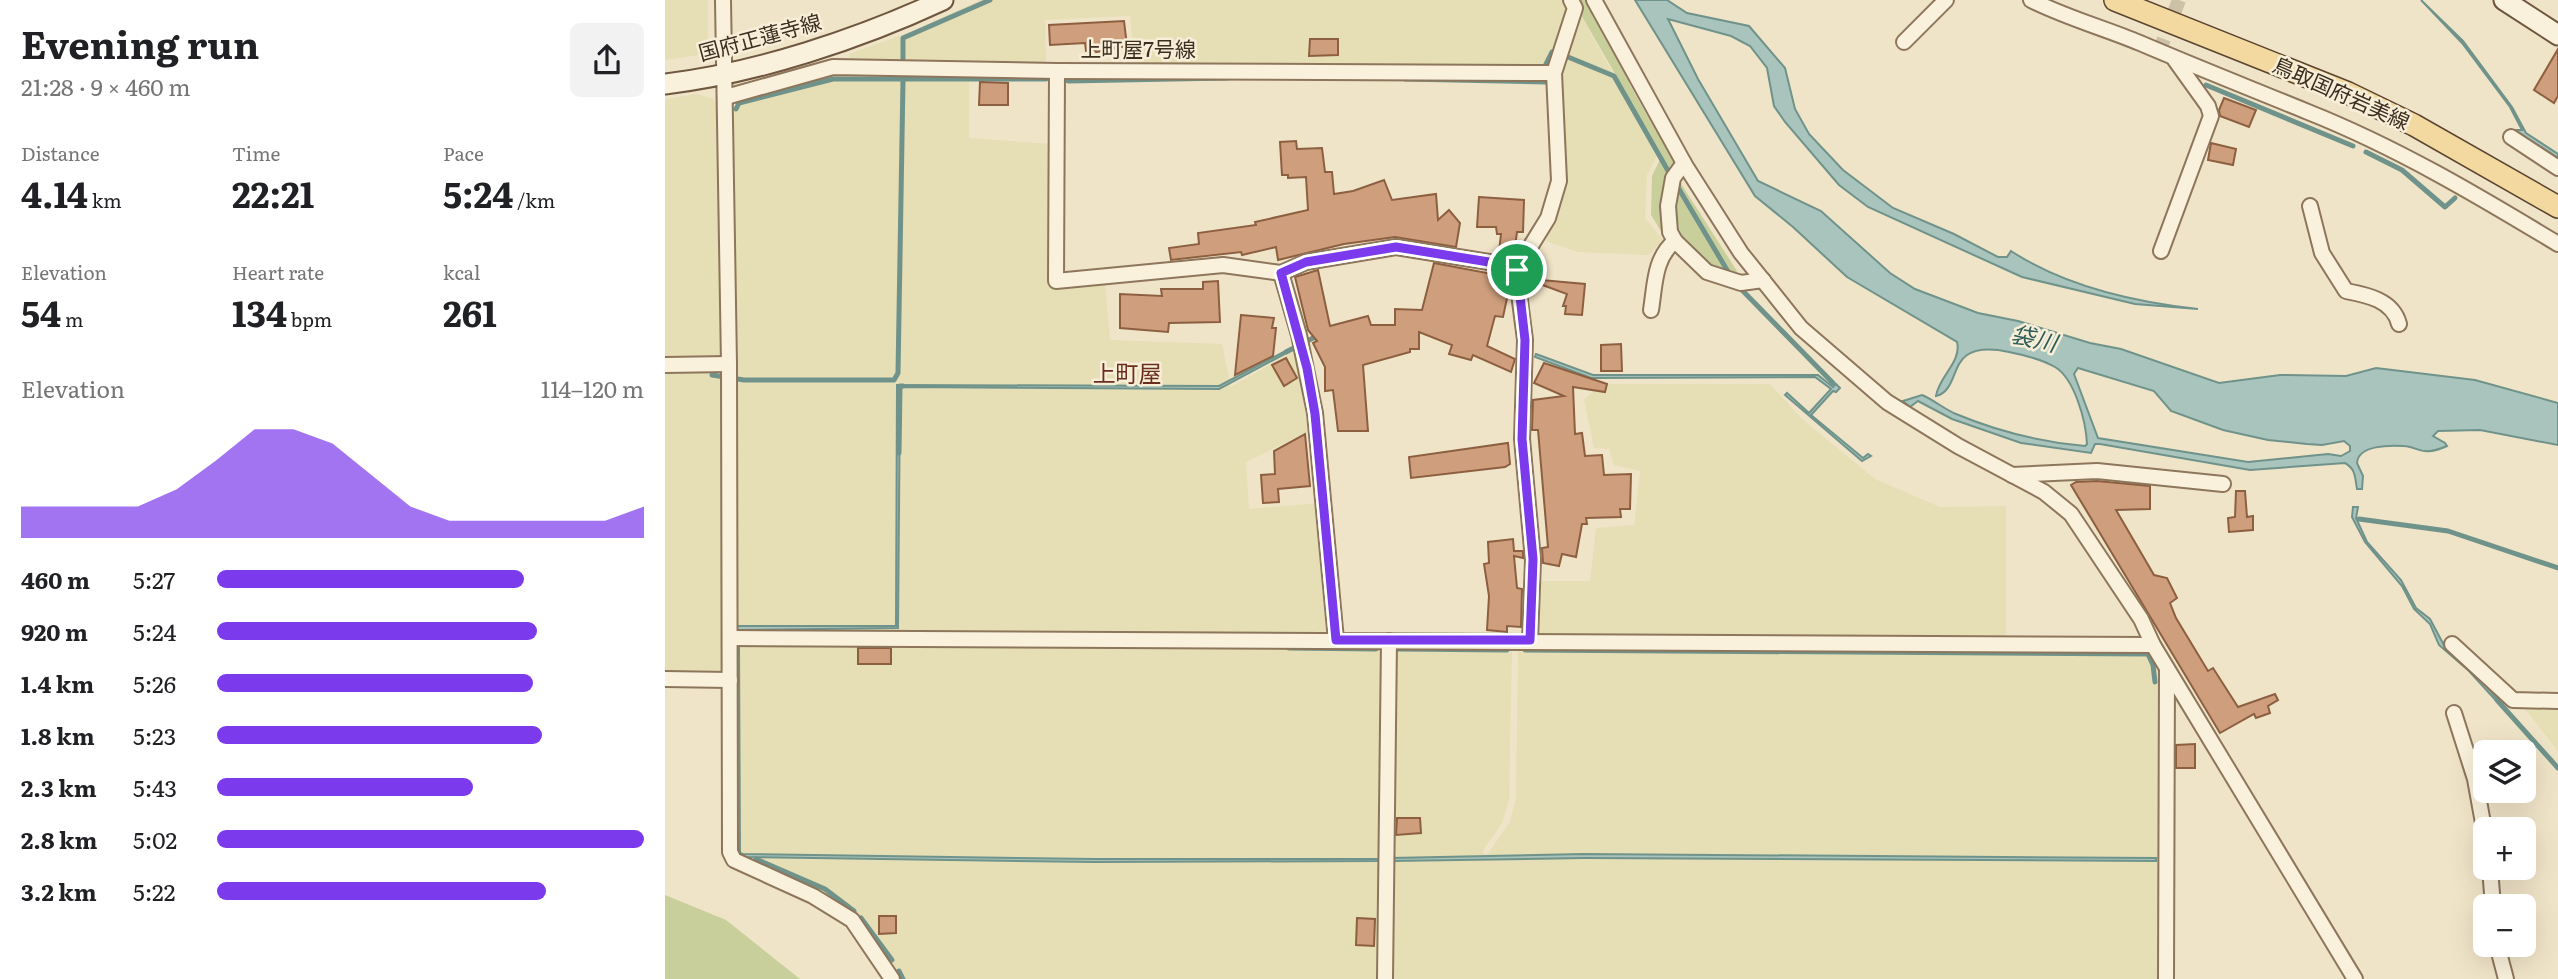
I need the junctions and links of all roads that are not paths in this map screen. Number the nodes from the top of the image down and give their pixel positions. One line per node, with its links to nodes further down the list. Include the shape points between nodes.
1 (723, 0): 14 (street)
2 (943, 0): 14 (main road, 国府正蓮寺線, via 901,20)
3 (1571, 0): 13 (street, via 1575,8)
4 (1594, 0): 18 (street)
5 (1946, 0): 10 (street)
6 (2031, 0): 11 (street)
7 (2115, 0): 21 (main road, 鳥取国府岩美線, via 2348,93)
8 (2504, 0): 9 (main road)
9 (2558, 35)
10 (1904, 43)
11 (2174, 59): 23 (street, via 2392,149); 24 (street, via 2211,116)
12 (1057, 71): 13 (street, 上町屋7号線); 16 (street, 上町屋7号線, via 833,66); 26 (street, via 1056,281 1223,265)
13 (1554, 73): 25 (street, via 1559,181 1548,218)
14 (726, 74): 15 (main road, 国府正蓮寺線); 16 (street)
15 (665, 84)
16 (726, 97): 30 (street)
17 (2511, 137): 19 (street)
18 (1684, 163): 22 (street, via 1673,178 1668,206); 27 (street)
19 (2558, 168)
20 (2310, 206): 29 (street, via 2322,253 2346,291 2371,296 2388,306 2397,314)
21 (2558, 207)
22 (1675, 242): 27 (street, via 1707,272 1741,283); 28 (street, via 1658,265)
23 (2558, 244)
24 (2161, 251)
25 (1517, 270): 26 (street, via 1396,247 1306,262); 36 (street, via 1525,340 1522,439 1533,559)
26 (1281, 273): 35 (street, via 1315,414)
27 (1763, 280): 32 (street, via 1801,327 1887,402)
28 (1651, 310)
29 (2399, 324)
30 (729, 364): 31 (street); 34 (street)
31 (665, 365)
32 (2010, 475): 33 (street, via 2097,471); 39 (street, via 2044,492 2071,514 2141,619)
33 (2223, 484)
34 (730, 638): 35 (street); 42 (street)
35 (1336, 640): 37 (street)
36 (1530, 640): 37 (street); 39 (street)
37 (1389, 641): 48 (street)
38 (2452, 644): 43 (street, via 2513,700)
39 (2153, 645): 40 (street)
40 (2167, 667): 49 (street); 50 (street)
41 (665, 679): 42 (street)
42 (730, 680): 47 (street, via 730,852 734,860 813,896 852,920)
43 (2558, 701)
44 (2454, 712): 45 (street)
45 (2482, 817)
46 (2500, 957): 51 (street)
47 (892, 979)
48 (1385, 979)
49 (2166, 979)
50 (2355, 979)
51 (2506, 979)

